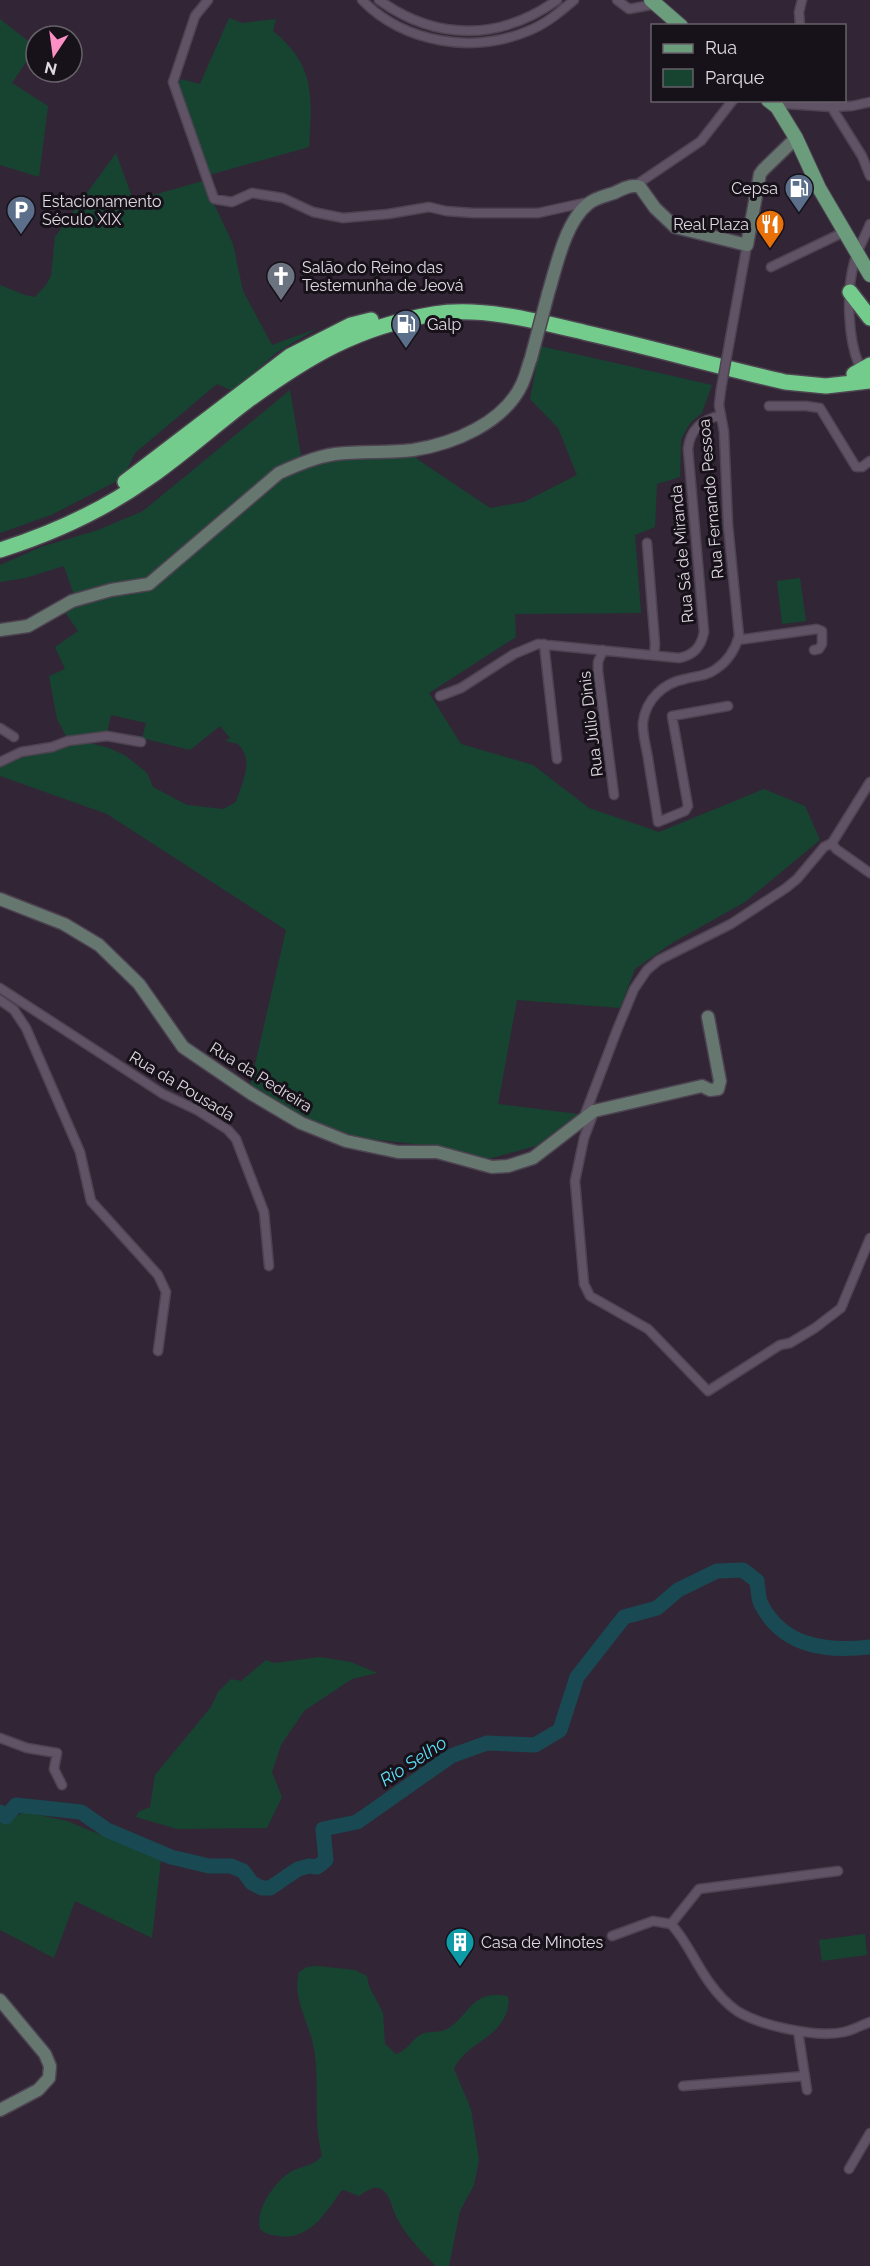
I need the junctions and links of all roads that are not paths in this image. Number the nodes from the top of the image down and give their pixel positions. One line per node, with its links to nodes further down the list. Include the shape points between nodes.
1 (208, 0): 23 (street, via 195,16 173,82 214,199 232,202 252,193 283,198 313,212 343,218 429,207 473,213 538,213)
2 (362, 0): 9 (street)
3 (378, 0): 9 (street); 13 (street, via 423,24)
4 (557, 0): 10 (street)
5 (574, 0): 14 (street, via 555,17)
6 (617, 0): 8 (street, via 629,9)
7 (802, 0): 12 (street)
8 (654, 2): 11 (main road)
9 (370, 8): 15 (street, via 392,24 423,37)
10 (525, 19): 13 (street, via 498,28); 14 (street)
11 (679, 24)
12 (800, 24)
13 (451, 30): 15 (street)
14 (530, 30): 15 (street, via 477,43)
15 (449, 42)
16 (731, 102): 22 (street, via 701,141)
17 (870, 102): 19 (street, via 852,106)
18 (773, 104): 19 (street); 20 (main road)
19 (829, 104): 21 (street)
20 (796, 138): 25 (main road); 26 (street, Rua Fernando Pessoa, via 760,174)
21 (870, 176)
22 (636, 185): 23 (street); 26 (street, via 675,227)
23 (592, 202): 40 (street, bridge, via 578,217 561,248 522,385 508,405 488,422 468,434 414,449 333,454 302,462 279,473 149,584 72,601 28,626)
24 (870, 224): 27 (street)
25 (844, 232): 27 (main road); 29 (street)
26 (747, 245): 35 (street, Rua Fernando Pessoa, bridge, via 721,389)
27 (858, 252): 28 (main road); 30 (main road); 31 (street)
28 (870, 263)
29 (771, 267)
30 (870, 275)
31 (850, 292): 32 (highway); 33 (street, via 854,354)
32 (870, 318)
33 (864, 375): 37 (highway, via 786,373 543,312 470,304 414,309 351,325 290,356 130,479 60,518); 39 (highway, via 820,386 785,382 539,321 470,312 436,314 358,334 324,350 106,506 66,527)
34 (769, 406): 36 (street, via 820,408 856,467)
35 (721, 415): 41 (street, Rua Fernando Pessoa); 45 (street, Rua Sá de Miranda, via 699,425 688,449 702,641 688,656)
36 (870, 461)
37 (0, 540)
38 (647, 543): 45 (street)
39 (0, 550)
40 (0, 630)
41 (738, 640): 44 (street, via 817,629 822,632 822,644); 47 (street, via 716,670 675,681 655,695 647,708 644,737 658,822 688,806 672,716)
42 (544, 644): 43 (street, Rua Sá de Miranda); 46 (street, Rua Sá de Miranda, via 528,647 461,688); 51 (street)
43 (603, 650): 45 (street, Rua Sá de Miranda); 54 (street, Rua Júlio Dinis, via 598,671)
44 (813, 650)
45 (654, 655)
46 (440, 696)
47 (728, 705)
48 (0, 728): 49 (street)
49 (14, 737)
50 (141, 742): 52 (street, via 107,736 68,741 21,752)
51 (557, 759)
52 (0, 762)
53 (870, 782): 55 (street)
54 (614, 795)
55 (832, 843): 56 (street); 61 (street, via 786,888 731,924 659,960 647,970 617,1030)
56 (870, 873)
57 (0, 898): 61 (street, Rua da Pedreira, via 64,924 99,945 139,984 183,1047 301,1123 345,1142 398,1152 437,1152 492,1167 508,1166 533,1158)
58 (0, 988): 63 (street, Rua da Pousada, via 163,1094 197,1110 236,1139 264,1212)
59 (0, 1000): 64 (street, via 14,1010 26,1028 80,1152 91,1201 158,1275 166,1292)
60 (708, 1017): 61 (street, Rua da Pedreira, via 720,1081 718,1089 702,1086)
61 (589, 1114): 62 (street, via 575,1181 584,1284 590,1296 648,1329 708,1391 841,1308)
62 (870, 1238)
63 (269, 1266)
64 (158, 1351)
65 (0, 1738): 66 (street, via 57,1753 54,1769)
66 (62, 1785)
67 (838, 1871): 68 (street, via 699,1890)
68 (671, 1924): 69 (street, via 653,1922); 72 (street, via 709,1982 738,2012)
69 (612, 1936)
70 (0, 2000): 76 (street, via 45,2054 50,2066 49,2078 38,2090)
71 (870, 2022): 72 (street, via 844,2032)
72 (798, 2031): 73 (street)
73 (805, 2076): 74 (street); 75 (street)
74 (683, 2086)
75 (807, 2090)
76 (0, 2110)
77 (870, 2133): 78 (street)
78 (849, 2169)

